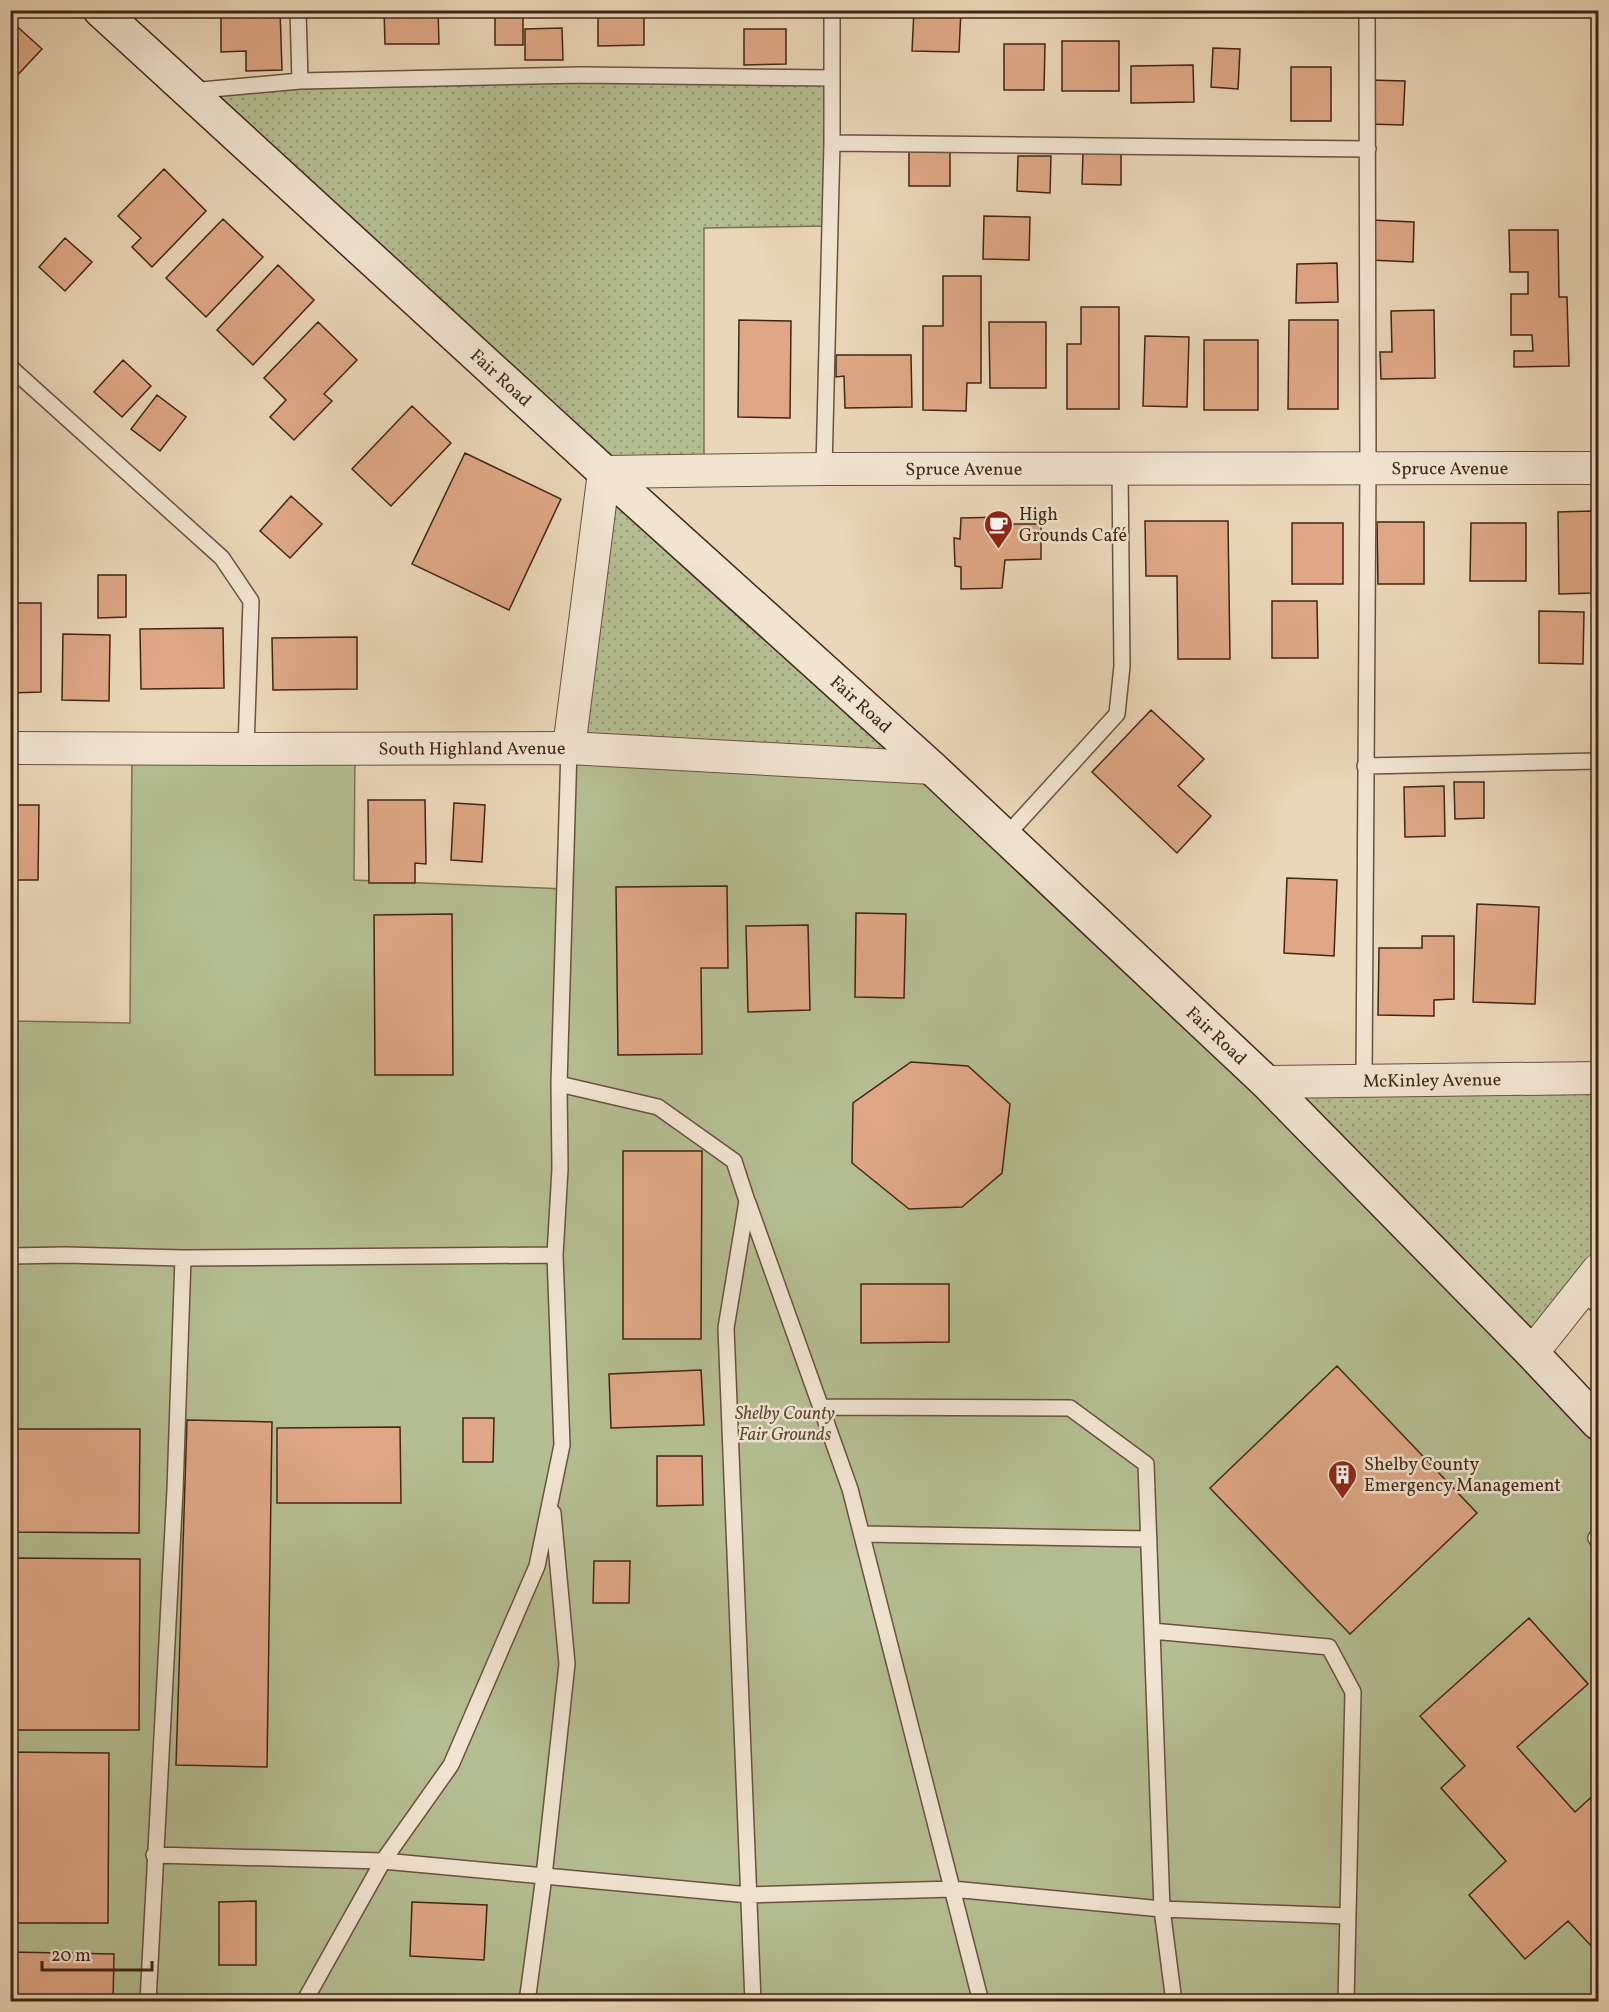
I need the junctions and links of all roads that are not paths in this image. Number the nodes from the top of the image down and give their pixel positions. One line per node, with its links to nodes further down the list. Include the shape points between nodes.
1 (100, 10): 7 (main road, Fair Road)
2 (298, 10): 6 (lane)
3 (832, 10): 5 (lane)
4 (1367, 10): 9 (lane)
5 (832, 78): 6 (lane, via 582,75); 8 (lane)
6 (300, 81): 7 (lane)
7 (190, 91): 15 (main road, Fair Road)
8 (832, 143): 9 (lane); 14 (lane)
9 (1368, 149): 12 (lane)
10 (10, 367): 18 (lane, via 222,558 251,601)
11 (1120, 468): 12 (street, Spruce Avenue); 14 (street, Spruce Avenue); 22 (lane, via 1122,666 1117,714)
12 (1368, 468): 13 (street, Spruce Avenue); 20 (lane)
13 (1599, 468)
14 (824, 469): 15 (street, Spruce Avenue)
15 (604, 472): 17 (street); 21 (main road, Fair Road)
16 (10, 748): 18 (street, South Highland Avenue)
17 (569, 748): 18 (street, South Highland Avenue); 21 (street, South Highland Avenue); 26 (lane)
18 (246, 749)
19 (1599, 761): 20 (lane)
20 (1365, 766): 24 (lane)
21 (932, 768): 22 (main road, Fair Road)
22 (1005, 837): 25 (main road, Fair Road)
23 (1599, 1078): 24 (street, McKinley Avenue)
24 (1364, 1080): 25 (street, McKinley Avenue)
25 (1266, 1082): 32 (main road, Fair Road)
26 (559, 1084): 27 (lane, via 658,1107 734,1161); 28 (lane)
27 (747, 1201): 33 (lane); 45 (lane, via 726,1328)
28 (555, 1255): 30 (lane); 35 (lane, via 562,1445)
29 (10, 1256): 30 (lane)
30 (183, 1258): 41 (lane, via 175,1490)
31 (1593, 1289): 32 (street)
32 (1532, 1353): 34 (main road, Fair Road)
33 (821, 1407): 36 (lane); 38 (lane, via 1070,1408 1146,1464)
34 (1599, 1423)
35 (551, 1496): 42 (lane, via 537,1566 451,1765); 43 (lane, via 567,1664)
36 (862, 1534): 38 (lane); 44 (lane)
37 (1599, 1536): 39 (lane)
38 (1149, 1539): 40 (lane)
39 (1599, 1541)
40 (1152, 1631): 46 (lane); 47 (lane, via 1329,1647 1353,1692)
41 (154, 1855): 42 (lane); 48 (lane)
42 (383, 1861): 43 (lane); 49 (lane)
43 (543, 1876): 45 (lane); 50 (lane)
44 (952, 1889): 45 (lane); 46 (lane); 52 (lane)
45 (749, 1895): 51 (lane)
46 (1162, 1909): 47 (lane); 53 (lane)
47 (1347, 1916): 54 (lane)
48 (148, 2001)
49 (304, 2001)
50 (527, 2001)
51 (753, 2001)
52 (981, 2001)
53 (1174, 2001)
54 (1346, 2001)

